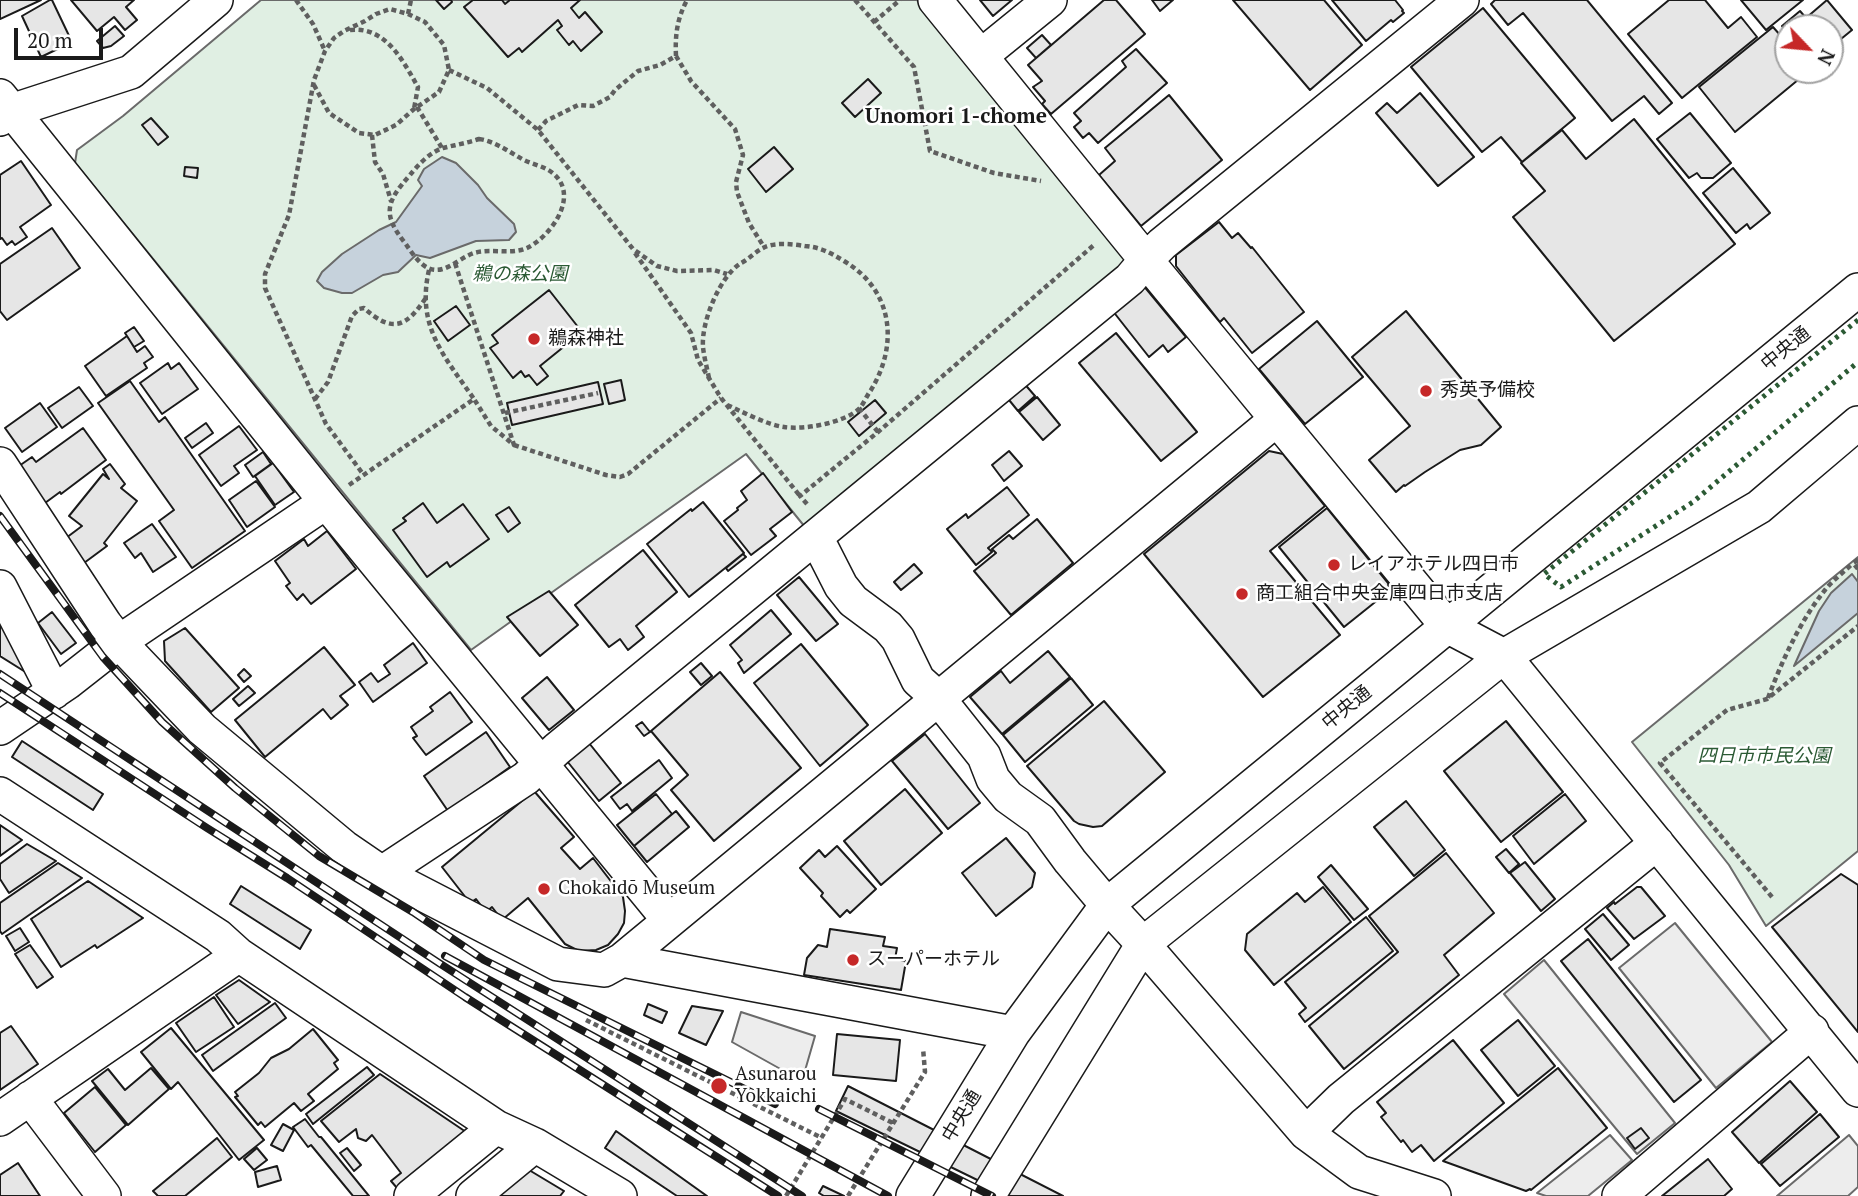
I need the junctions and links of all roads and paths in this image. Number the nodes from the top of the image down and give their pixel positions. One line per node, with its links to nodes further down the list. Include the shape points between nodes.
1 (216, 0): 19 (street, via 131,72)
2 (296, 0): 13 (path)
3 (411, 0): 10 (path)
4 (687, 0): 14 (path, via 675,34)
5 (855, 0): 11 (path)
6 (900, 0): 11 (path)
7 (935, 0): 15 (street)
8 (1050, 0): 15 (street)
9 (1462, 0): 28 (street)
10 (408, 15): 12 (path, via 390,9); 16 (path, via 425,22 444,45)
11 (874, 22): 23 (path, via 914,67 930,151 994,173 1040,181)
12 (344, 30): 13 (path); 18 (path, via 375,33 394,49 418,88)
13 (325, 51): 17 (path)
14 (676, 56): 20 (path, via 638,71 610,97 593,106 578,105); 26 (path, via 691,81 735,130 743,155 737,192 748,223)
15 (981, 56): 23 (street)
16 (449, 70): 18 (path, via 439,92); 20 (path, via 486,88)
17 (314, 85): 21 (path, via 329,113 359,133); 37 (path, via 289,215 265,274 265,288)
18 (415, 108): 21 (path, via 396,125); 22 (path)
19 (4, 109): 49 (street)
20 (538, 130): 27 (path)
21 (372, 135): 24 (path, via 375,162)
22 (442, 148): 24 (path, via 420,163); 29 (path, via 488,140 547,168 565,194 561,213 535,243 514,251 475,253)
23 (1071, 168): 28 (street)
24 (391, 202): 30 (path, via 390,220)
25 (1103, 238): 44 (path)
26 (764, 247): 31 (path); 40 (path, via 817,247 848,263 875,289 887,325 886,358)
27 (633, 249): 31 (path, via 657,266); 34 (path, via 691,333 698,360)
28 (1146, 260): 42 (street); 50 (street, via 1130,279)
29 (456, 263): 30 (path); 41 (path)
30 (429, 270): 33 (path)
31 (727, 274): 34 (path, via 708,313 703,344)
32 (1858, 289): 54 (street, 中央通)
33 (426, 296): 37 (path, via 419,309 396,324 378,321 364,308 359,309 352,316 328,382); 38 (path, via 426,311 439,350)
34 (709, 378): 36 (path)
35 (598, 393): 41 (path)
36 (721, 398): 39 (path); 45 (path, via 620,477)
37 (315, 399): 47 (path, via 326,424)
38 (474, 399): 45 (path, via 491,426); 47 (path)
39 (725, 404): 40 (path, via 784,427 825,424); 48 (path)
40 (859, 408): 44 (path)
41 (505, 413): 45 (path)
42 (1277, 419): 54 (street); 59 (street)
43 (1858, 423): 57 (street, via 1759,508)
44 (878, 432): 48 (path)
45 (514, 445)
46 (0, 464): 56 (street)
47 (363, 474): 49 (path)
48 (800, 496): 50 (path)
49 (326, 502): 56 (street); 62 (street)
50 (822, 532): 59 (street, via 841,586 888,627 918,680); 62 (street)
51 (1856, 561): 52 (path); 60 (path, via 1826,589 1804,622)
52 (1858, 569)
53 (0, 587): 58 (street)
54 (1447, 626): 57 (street); 67 (street, 中央通)
55 (1858, 626): 60 (path)
56 (119, 642): 58 (street); 65 (street, via 202,729)
57 (1504, 656): 64 (street); 69 (street)
58 (54, 692): 61 (street)
59 (938, 698): 67 (street, via 984,756 993,779 1008,797 1040,820); 68 (street)
60 (1767, 699): 66 (path, via 1727,710 1660,763)
61 (0, 728)
62 (541, 764): 65 (street); 68 (street)
63 (0, 794): 70 (street, via 218,936)
64 (1657, 843): 74 (street); 81 (street, via 1341,1099)
65 (382, 873): 71 (street, via 558,964 604,970)
66 (1772, 897)
67 (1107, 905): 69 (street); 75 (street, 中央通)
68 (669, 920): 71 (street)
69 (1143, 944): 81 (street); 91 (street)
70 (239, 955): 77 (street); 80 (street)
71 (622, 960): 72 (street)
72 (927, 1017): 75 (street); 79 (path, via 922,1032 925,1072)
73 (586, 1020): 82 (path)
74 (1812, 1031): 76 (street); 93 (street)
75 (1013, 1033): 90 (street, 中央通)
76 (1858, 1090)
77 (30, 1098): 78 (street); 85 (street)
78 (0, 1119)
79 (893, 1123): 82 (path, via 845,1099); 89 (path)
80 (496, 1127): 83 (street); 86 (street)
81 (1306, 1133): 92 (street, via 1359,1172)
82 (822, 1138): 88 (path)
83 (535, 1146): 84 (street); 87 (street)
84 (610, 1193)
85 (104, 1196)
86 (411, 1196)
87 (473, 1196)
88 (786, 1196)
89 (848, 1196)
90 (913, 1196)
91 (988, 1196)
92 (1434, 1196)
93 (1619, 1196)

